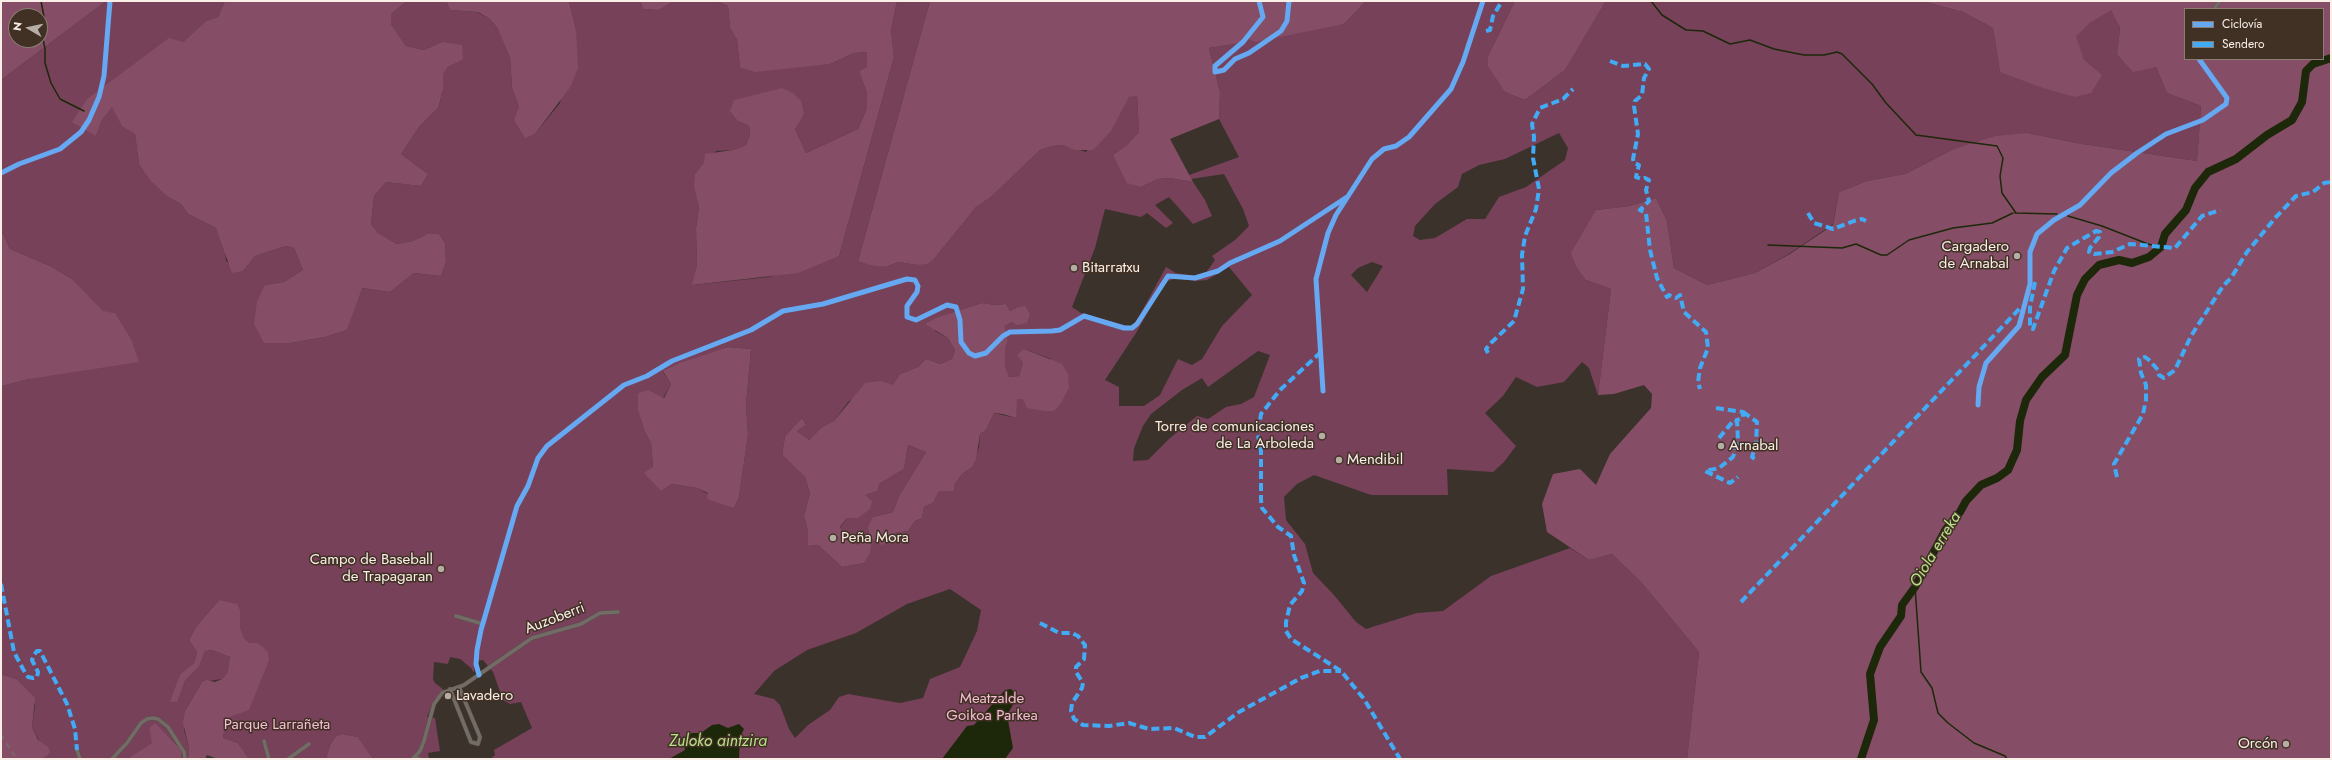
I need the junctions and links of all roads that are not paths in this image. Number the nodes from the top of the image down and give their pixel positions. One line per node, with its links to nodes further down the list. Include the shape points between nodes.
1 (1259, 1): 2 (street, via 1263,18 1243,42 1215,66 1215,72 1224,70 1236,59 1281,31 1288,21)
2 (1289, 1)
3 (1484, 1): 8 (street, via 1451,89 1409,137 1396,146 1384,149 1372,159 1347,197 1280,240 1214,273 1195,278 1168,276 1132,328 1084,316 1052,332 1010,332 986,353 975,356 969,353 961,342 960,320 956,307 947,306 916,320 908,317 907,306 917,292 918,286 915,280 907,279 824,304 783,311 751,330 667,364 618,390 542,452 517,506)
4 (2200, 60): 5 (street, via 2227,98 2226,104 2203,120 2166,134 2137,153 2111,173 2080,205 2054,220 2037,234 2030,252 2030,284 2019,326 1986,363 1979,387)
5 (1978, 405)
6 (618, 612): 9 (street, Auzoberri, via 600,612 581,624 536,636)
7 (456, 616): 8 (street)
8 (483, 624): 9 (street, via 477,650)
9 (479, 675): 10 (street, Auzoberri)
10 (459, 687): 11 (street, Auzoberri); 11 (street, via 480,737 478,744 471,742)
11 (450, 690): 20 (street, Auzoberri, via 442,693 434,704 424,741)
12 (264, 741): 18 (street)
13 (309, 744): 19 (street)
14 (77, 750): 15 (street)
15 (80, 759)
16 (112, 759): 17 (street, via 141,723 153,718 168,727 184,752)
17 (185, 759)
18 (269, 759)
19 (288, 759)
20 (413, 759): 21 (street, Auzoberri)
21 (420, 759)

